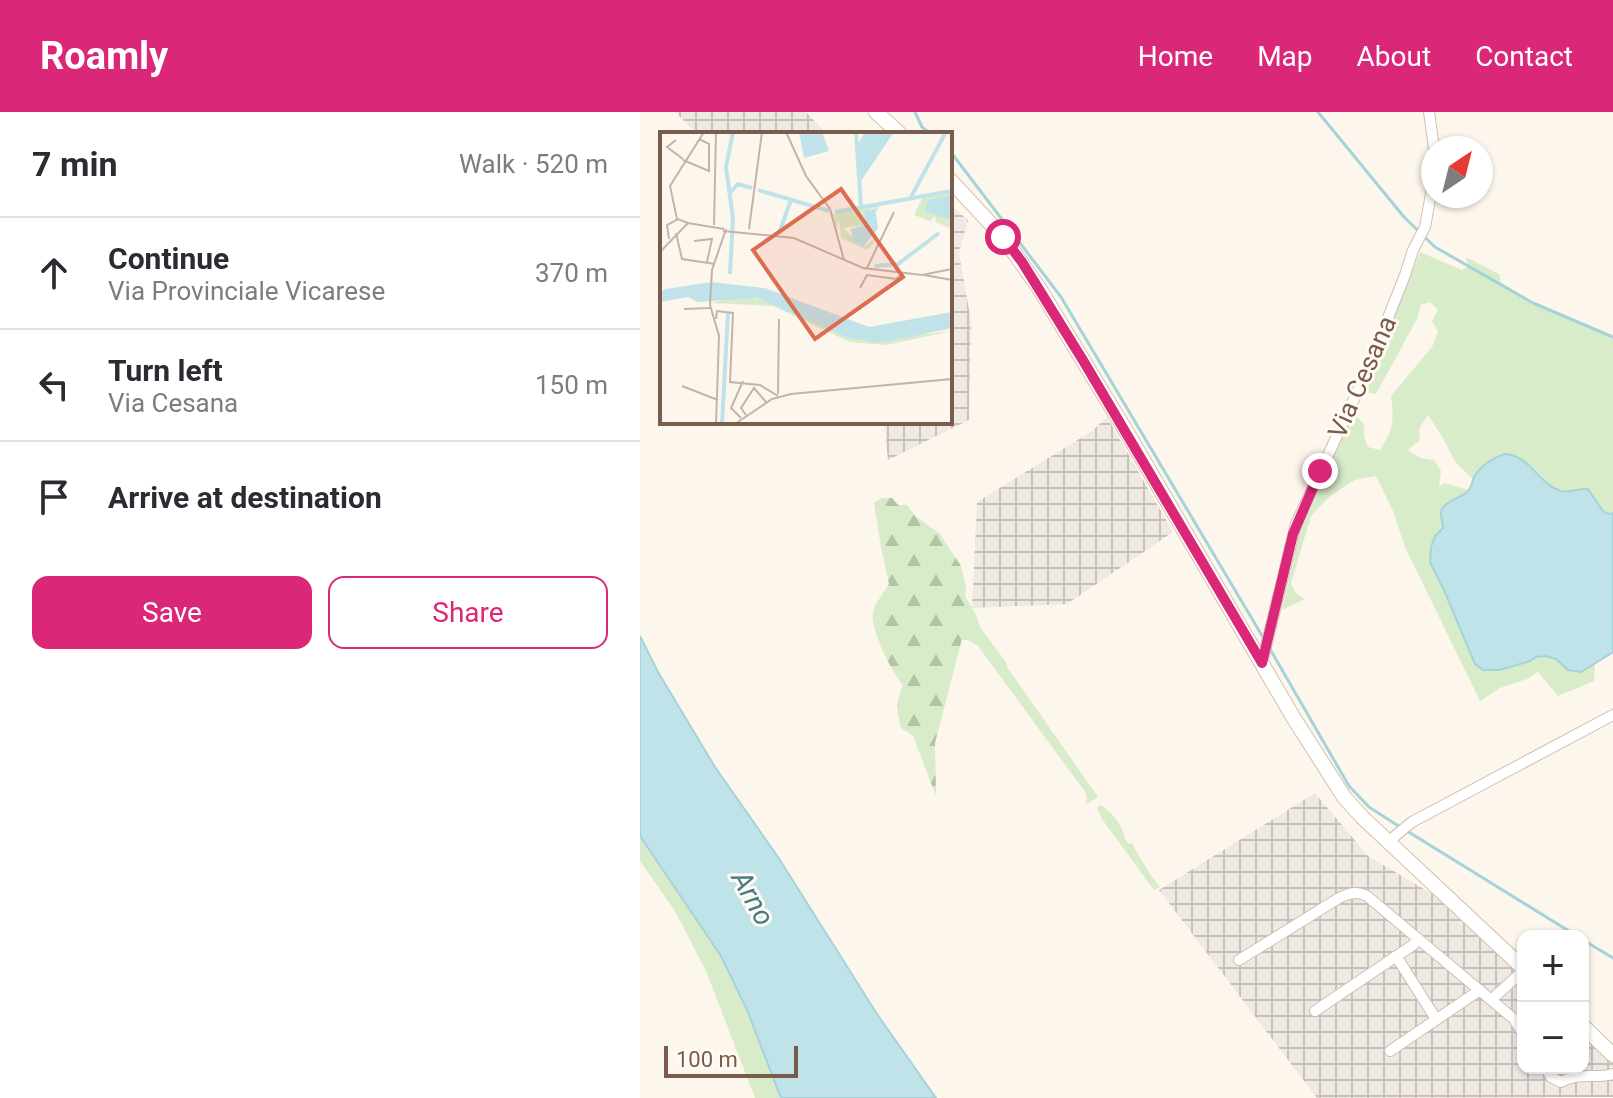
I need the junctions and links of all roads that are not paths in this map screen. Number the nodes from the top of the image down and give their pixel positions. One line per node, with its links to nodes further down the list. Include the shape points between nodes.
1 (876, 112): 3 (main road)
2 (1429, 112): 4 (street)
3 (898, 132)
4 (1432, 136)
5 (952, 182): 7 (main road, via 1022,262)
6 (1427, 208): 7 (street, Via Cesana, via 1367,371 1296,524)
7 (1264, 656): 9 (main road, via 1301,730 1344,797)
8 (1613, 715): 9 (street, via 1404,827)
9 (1389, 841): 13 (main road)
10 (1418, 939): 11 (street); 12 (street, via 1367,896 1352,892); 15 (street)
11 (1396, 956): 17 (street); 18 (street)
12 (1239, 960)
13 (1517, 964)
14 (1517, 976): 16 (street)
15 (1480, 990): 16 (street); 18 (street)
16 (1491, 1000): 19 (street)
17 (1315, 1011)
18 (1436, 1019): 21 (street)
19 (1517, 1024)
20 (1589, 1032): 22 (main road)
21 (1390, 1051)
22 (1613, 1055)
23 (1549, 1074): 24 (street, via 1561,1082)
24 (1613, 1074)

